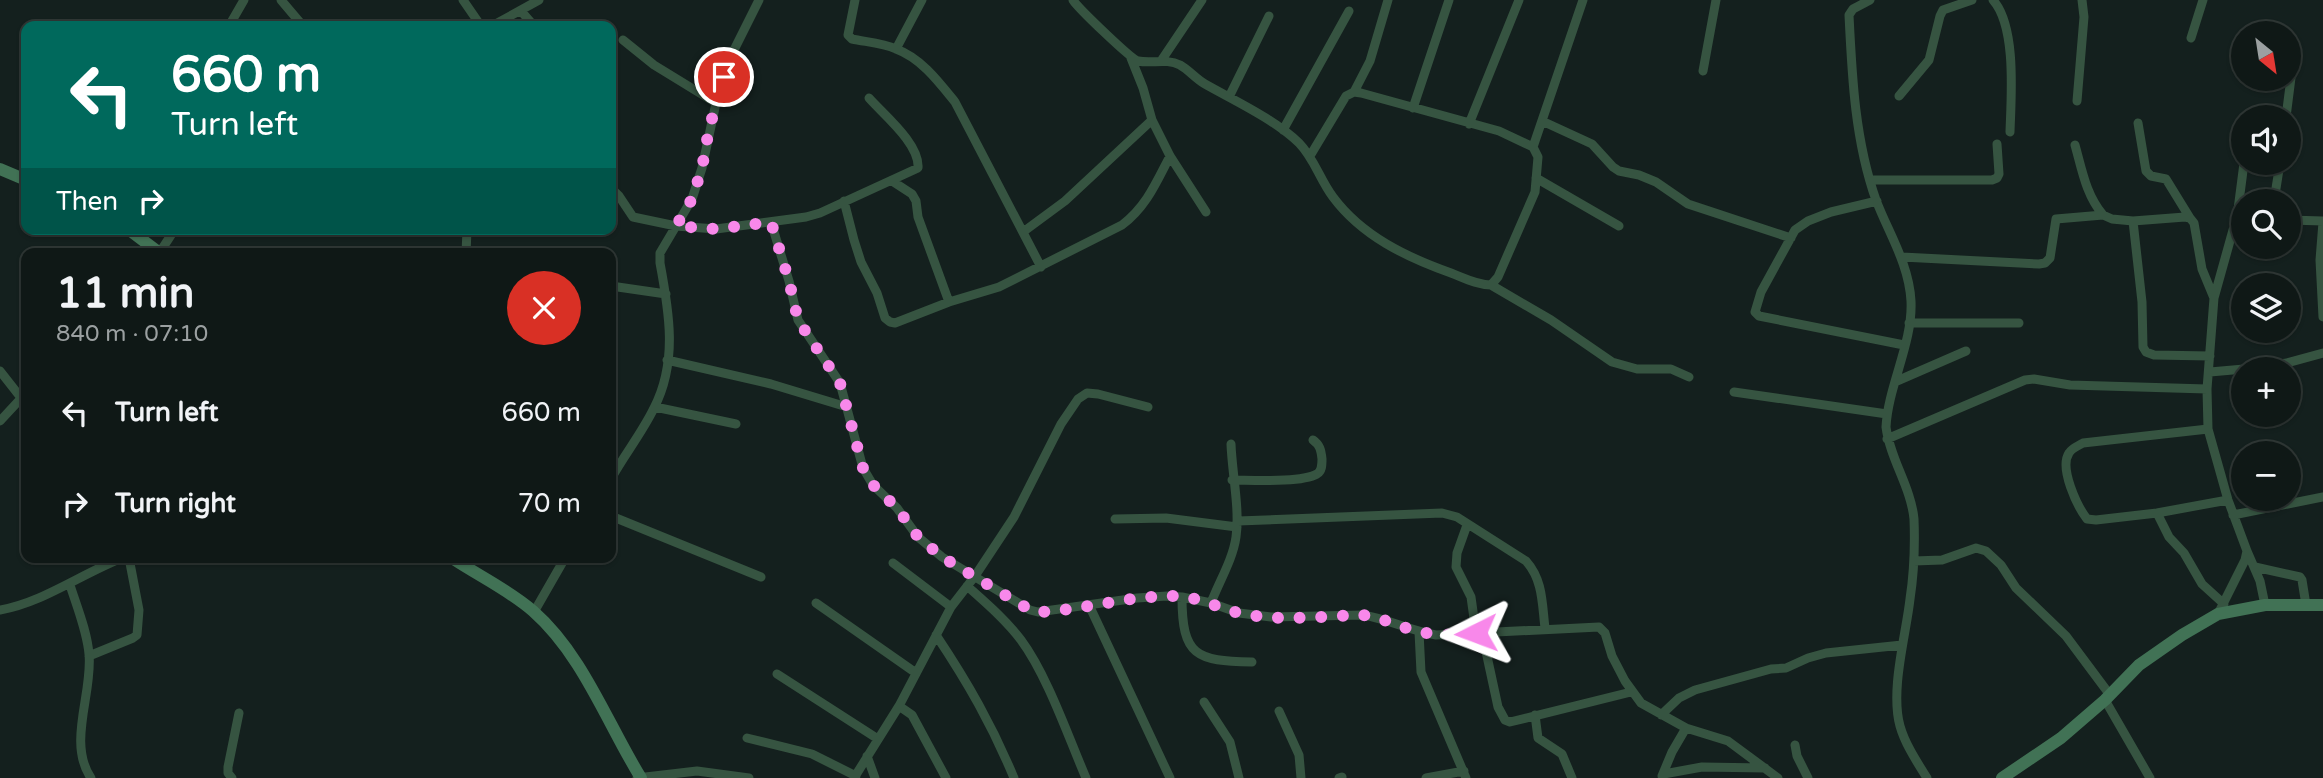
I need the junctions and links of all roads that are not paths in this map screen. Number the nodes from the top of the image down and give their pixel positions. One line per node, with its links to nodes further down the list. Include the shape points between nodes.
1 (244, 0): 23 (street)
2 (282, 0): 24 (street)
3 (463, 0): 25 (street)
4 (539, 0): 20 (street)
5 (759, 0): 39 (street, via 733,52)
6 (855, 0): 30 (street, via 848,35)
7 (922, 0): 30 (street)
8 (1073, 0): 31 (street)
9 (1202, 0): 32 (street)
10 (1388, 0): 34 (street, via 1370,61)
11 (1449, 0): 40 (street)
12 (1519, 0): 44 (street)
13 (1583, 0): 42 (street)
14 (1716, 0): 33 (street)
15 (1870, 0): 55 (street, via 1849,15 1852,88)
16 (1972, 0): 35 (street, via 1943,10 1929,60)
17 (1993, 0): 46 (street, via 2007,30)
18 (2082, 0): 38 (street)
19 (2203, 0): 28 (street)
20 (521, 10): 26 (street); 27 (street)
21 (1349, 11): 45 (street)
22 (1269, 16): 36 (street)
23 (232, 21)
24 (299, 21)
25 (478, 21)
26 (501, 21)
27 (530, 21)
28 (2191, 38)
29 (623, 40): 39 (street)
30 (897, 49): 69 (street, via 921,64 955,102)
31 (1131, 58): 32 (street); 41 (street)
32 (1161, 61): 36 (street, via 1179,65)
33 (1703, 71)
34 (1354, 92): 40 (street); 51 (street, via 1346,96)
35 (1899, 96)
36 (1229, 97): 45 (street)
37 (869, 98): 56 (street, via 917,156 915,171)
38 (2077, 101)
39 (716, 103): 67 (street, via 692,199)
40 (1413, 108): 44 (street)
41 (1152, 120): 50 (street); 69 (street, via 1065,201)
42 (1542, 121): 49 (street); 72 (street, via 1592,144 1619,171 1656,182 1688,204)
43 (2138, 123): 62 (street, via 2146,171 2166,179)
44 (1469, 124): 49 (street, via 1499,131)
45 (1283, 130): 51 (street)
46 (2010, 132)
47 (1997, 144): 55 (street, via 1999,174 1992,180)
48 (2075, 145): 61 (street, via 2087,190)
49 (1533, 147): 54 (street, via 1538,157)
50 (1170, 156): 60 (street); 75 (street, via 1137,214)
51 (1310, 156): 76 (street, via 1334,199 1379,239 1443,270)
52 (0, 169): 53 (street)
53 (21, 178)
54 (1536, 178): 68 (street); 76 (street, via 1524,219)
55 (1870, 180): 59 (street)
56 (892, 181): 58 (street); 80 (street, via 916,201)
57 (616, 193): 67 (street, via 633,218)
58 (845, 201): 65 (street, via 806,217); 80 (street, via 861,262 885,318 895,323)
59 (1877, 201): 72 (street, via 1808,221); 74 (street)
60 (1206, 212)
61 (2103, 215): 63 (street); 74 (street, via 2056,219 2050,258 2045,263)
62 (2190, 218): 63 (street); 79 (street)
63 (2133, 220): 87 (street, via 2143,347 2154,355)
64 (2301, 221): 66 (street)
65 (771, 222): 67 (street, via 716,229); 100 (street, via 798,320 840,383)
66 (2323, 222): 81 (street)
67 (676, 226): 78 (street, via 660,253)
68 (1619, 226)
69 (1023, 232): 75 (street)
70 (2231, 234): 79 (street)
71 (136, 235): 73 (street)
72 (1791, 238): 84 (street, via 1761,292 1756,314)
73 (153, 248)
74 (1902, 257): 82 (street, via 1911,303)
75 (1041, 267): 80 (street, via 999,287)
76 (1492, 285): 93 (street, via 1612,362 1637,369 1671,369)
77 (616, 287): 78 (street)
78 (666, 294): 89 (street, via 671,329)
79 (2214, 298): 87 (street)
80 (949, 302)
81 (2323, 317)
82 (1909, 323): 83 (street); 84 (street)
83 (2019, 323)
84 (1904, 345): 94 (street)
85 (1966, 351): 94 (street)
86 (2323, 353): 88 (street)
87 (2210, 356): 92 (street)
88 (2301, 359)
89 (667, 360): 99 (street); 100 (street)
90 (2231, 370): 92 (street)
91 (0, 371): 97 (street)
92 (2210, 372): 95 (street)
93 (1689, 377)
94 (1897, 381): 102 (street)
95 (2207, 389): 105 (street); 106 (street, via 2025,380)
96 (1734, 392): 102 (street)
97 (21, 393)
98 (21, 399): 103 (street)
99 (655, 407): 104 (street); 109 (street)
100 (848, 407): 127 (street, via 863,468 873,485 918,537)
101 (1148, 407): 127 (street, via 1098,394 1087,393 1078,399 1014,517)
102 (1886, 414): 106 (street)
103 (0, 421)
104 (736, 424)
105 (2208, 429): 112 (street); 113 (street, via 2083,443 2066,457 2068,480 2087,519)
106 (1887, 439): 120 (street, via 1913,514)
107 (1313, 440): 110 (street, via 1321,450 1322,466 1315,475)
108 (1231, 444): 110 (street)
109 (616, 471)
110 (1233, 480): 117 (street)
111 (2323, 497): 114 (street)
112 (2228, 500): 113 (street); 114 (street)
113 (2157, 513): 139 (street)
114 (2232, 515): 119 (street)
115 (616, 518): 128 (street)
116 (1115, 519): 117 (street)
117 (1237, 524): 118 (street, via 1442,513); 133 (street, via 1233,550)
118 (1467, 525): 142 (street, via 1535,571); 144 (street, via 1456,567 1471,597)
119 (2247, 551): 126 (street); 139 (street)
120 (1914, 561): 146 (street); 152 (street, via 1942,561 1976,548 1986,551 2016,588 2066,636)
121 (110, 563): 129 (street)
122 (130, 563): 147 (street, via 139,610 137,635)
123 (464, 563): 141 (street)
124 (562, 563): 141 (street)
125 (893, 563): 138 (street)
126 (2255, 567): 135 (street); 136 (street, via 2300,577)
127 (975, 576): 130 (street); 134 (street, via 1030,610 1049,612)
128 (761, 578)
129 (70, 585): 140 (street); 147 (street)
130 (967, 586): 138 (street); 175 (street, via 1022,642)
131 (1182, 597): 133 (street); 134 (street); 148 (street, via 1182,625 1196,653 1212,660)
132 (816, 603): 149 (street)
133 (1210, 603): 143 (street, via 1271,617 1363,615)
134 (1089, 605): 176 (street)
135 (2264, 605): 136 (street); 139 (street)
136 (2306, 605): 137 (street)
137 (2323, 605)
138 (951, 607): 145 (street)
139 (2221, 609): 152 (street, via 2138,665)
140 (0, 610)
141 (534, 612): 170 (street, via 580,670)
142 (1545, 628): 144 (street); 151 (street, via 1603,629)
143 (1419, 632): 144 (street); 165 (street, via 1421,672)
144 (1479, 633): 157 (street, via 1502,716 1510,722)
145 (936, 635): 149 (street); 174 (street, via 969,684)
146 (1902, 645): 158 (street, via 1826,653 1786,668 1695,690); 183 (street, via 1897,705 1900,726)
147 (89, 656): 169 (street, via 81,746)
148 (1252, 662)
149 (916, 673): 154 (street)
150 (777, 674): 161 (street)
151 (1631, 692): 157 (street); 158 (street)
152 (2108, 697): 184 (street, via 2061,738); 185 (street)
153 (1204, 702): 177 (street, via 1230,742)
154 (899, 706): 161 (street); 173 (street, via 917,723)
155 (1279, 711): 178 (street, via 1299,755)
156 (239, 713): 167 (street)
157 (1535, 715): 180 (street, via 1538,738 1562,754)
158 (1661, 715): 159 (street)
159 (1686, 728): 164 (street, via 1728,741); 166 (street)
160 (747, 738): 168 (street, via 812,754)
161 (878, 739): 163 (street)
162 (1796, 745): 182 (street)
163 (867, 756): 168 (street); 172 (street)
164 (1765, 768): 166 (street, via 1702,767); 181 (street)
165 (1465, 774): 179 (street)
166 (1663, 776)
167 (228, 777)
168 (855, 777)
169 (90, 778)
170 (639, 778): 171 (street, via 697,771)
171 (749, 778)
172 (875, 778)
173 (946, 778)
174 (1014, 778)
175 (1086, 778)
176 (1170, 778)
177 (1239, 778)
178 (1300, 778)
179 (1426, 778)
180 (1572, 778)
181 (1778, 778)
182 (1808, 778)
183 (1927, 778)
184 (2002, 778)
185 (2150, 778)

